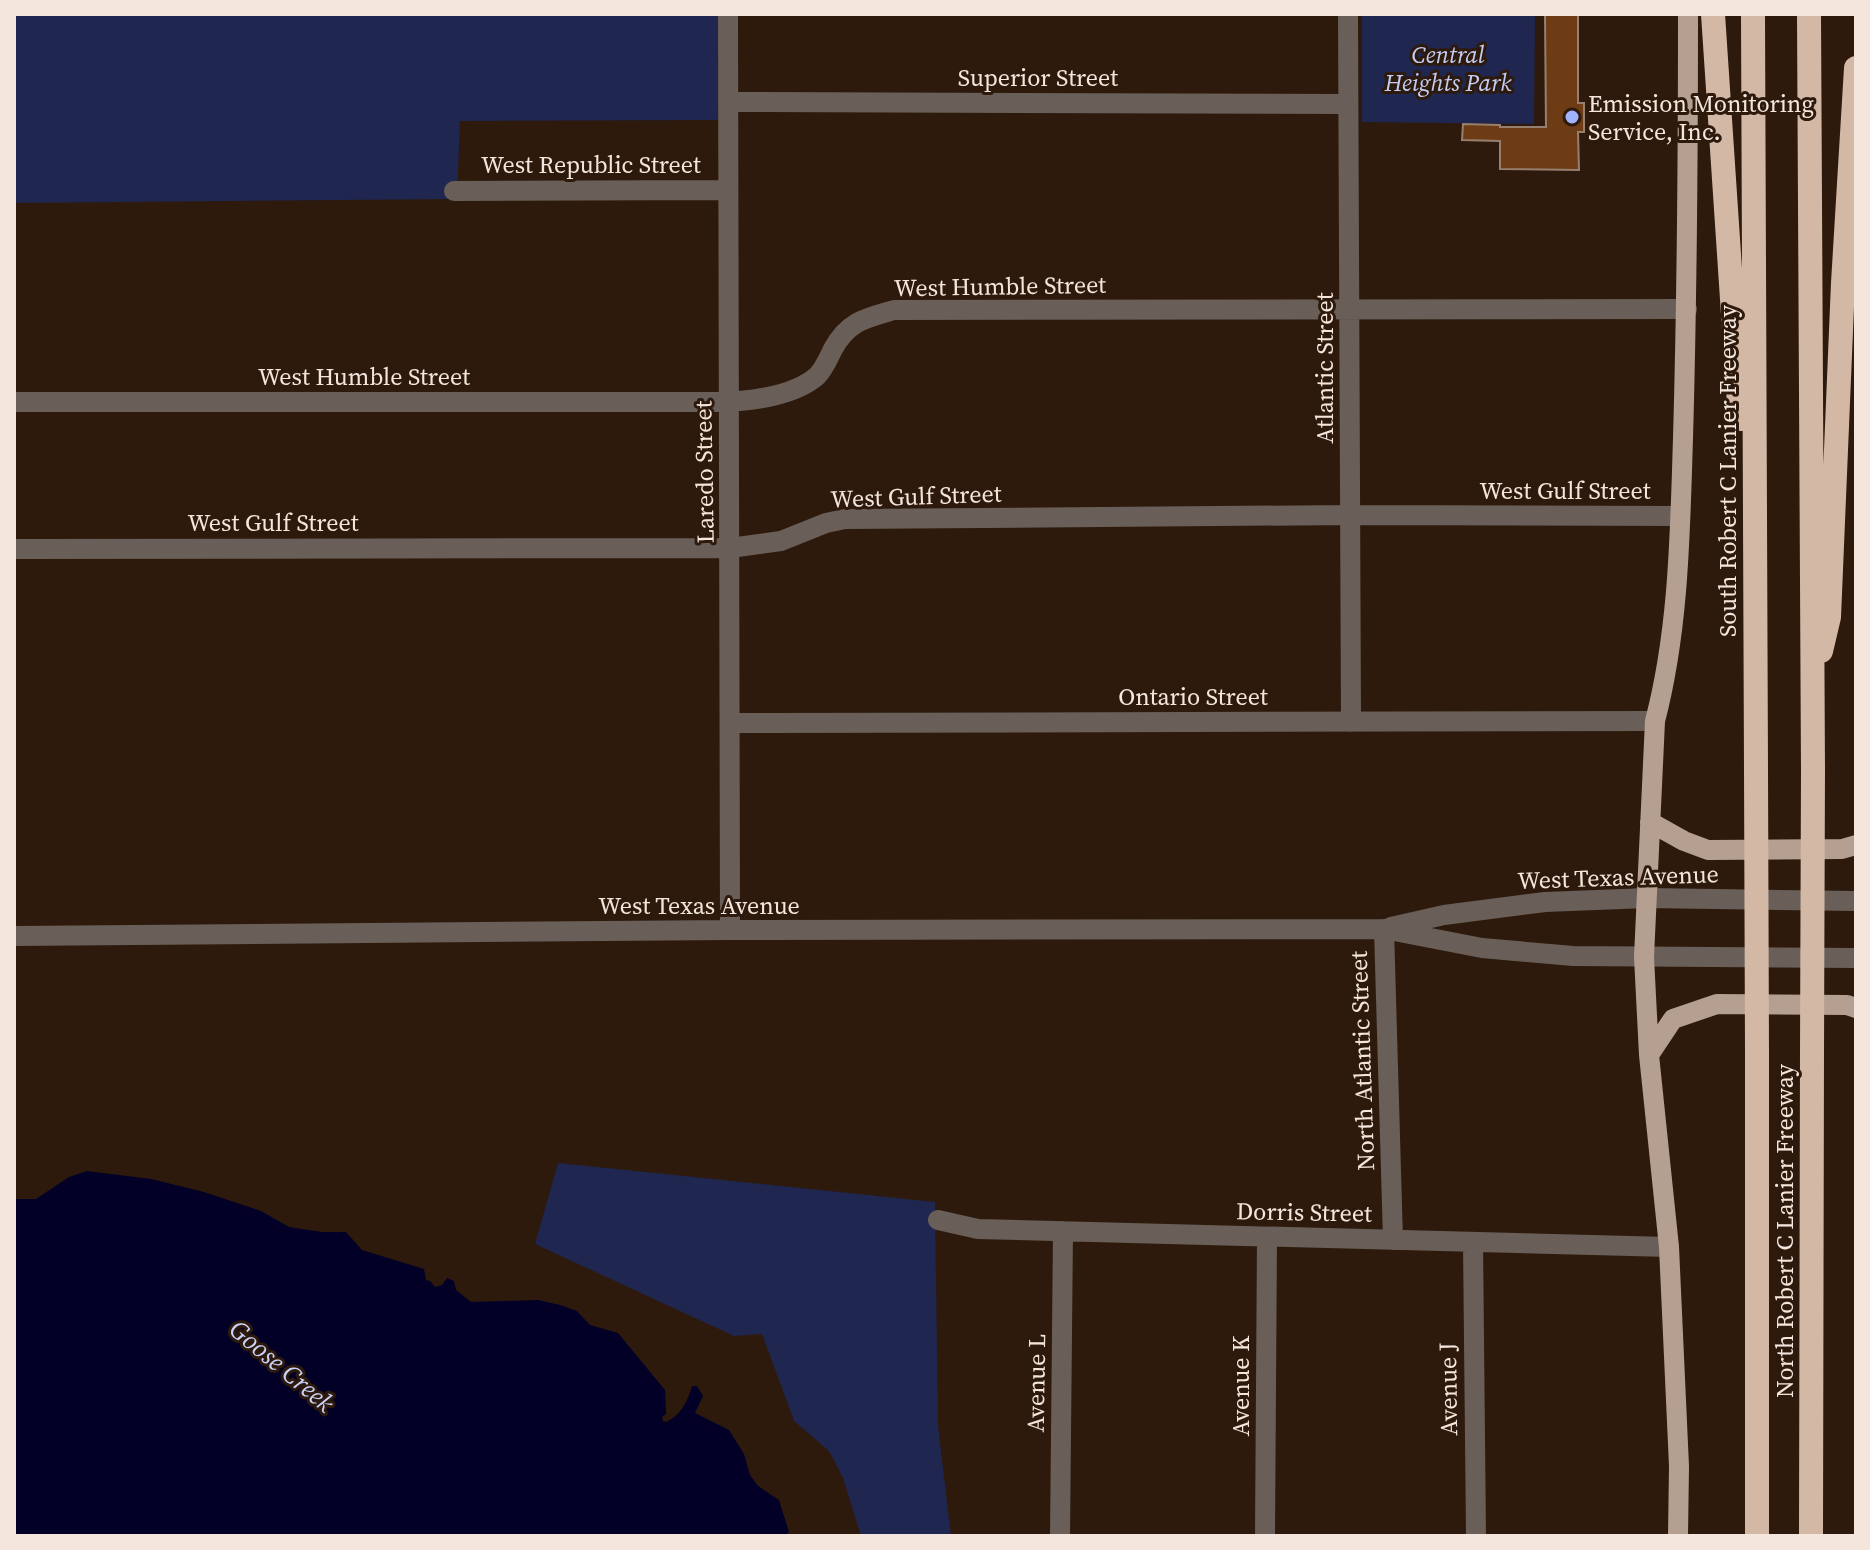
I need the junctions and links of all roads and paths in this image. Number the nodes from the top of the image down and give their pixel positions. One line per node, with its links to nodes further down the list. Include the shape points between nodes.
1 (728, 14): 8 (street, Laredo Street)
2 (1348, 14): 9 (street, Atlantic Street)
3 (1688, 14): 12 (main road)
4 (1713, 14): 20 (highway)
5 (1753, 14): 20 (highway, South Robert C Lanier Freeway)
6 (1809, 14): 21 (highway)
7 (1856, 68): 21 (highway, via 1829,617)
8 (728, 102): 9 (street, Superior Street); 10 (street, Laredo Street)
9 (1348, 104): 13 (street, Atlantic Street)
10 (727, 190): 11 (street, West Republic Street); 15 (street, Laredo Street)
11 (454, 191)
12 (1687, 309): 13 (street, West Humble Street); 17 (main road)
13 (1350, 310): 15 (street, West Humble Street, via 894,310 854,322 819,374 802,386); 16 (street, Atlantic Street)
14 (14, 402): 15 (street, West Humble Street)
15 (729, 402): 18 (street, Laredo Street)
16 (1351, 515): 17 (street, West Gulf Street); 18 (street, West Gulf Street, via 845,519 781,541); 23 (street, Atlantic Street)
17 (1680, 516): 22 (main road, via 1675,616)
18 (730, 548): 19 (street, West Gulf Street); 24 (street, Laredo Street)
19 (14, 549)
20 (1756, 652): 29 (highway, South Robert C Lanier Freeway, bridge)
21 (1812, 689): 48 (highway, North Robert C Lanier Freeway, bridge)
22 (1655, 721): 23 (street, Ontario Street); 25 (main road)
23 (1351, 722): 24 (street, Ontario Street)
24 (730, 723): 31 (street, Laredo Street)
25 (1650, 822): 26 (main road, via 1708,850); 27 (main road)
26 (1856, 845)
27 (1647, 898): 28 (street, West Texas Avenue); 30 (street, West Texas Avenue, via 1545,902); 33 (main road)
28 (1856, 901)
29 (1756, 927): 47 (highway, North Robert C Lanier Freeway, bridge)
30 (1384, 929): 31 (street, West Texas Avenue); 33 (street, West Texas Avenue, via 1482,948); 40 (street, North Atlantic Street)
31 (730, 930): 32 (street, West Texas Avenue)
32 (14, 936)
33 (1644, 957): 34 (street, West Texas Avenue); 36 (main road)
34 (1856, 958)
35 (1856, 1008): 36 (main road, via 1717,1004 1673,1019)
36 (1649, 1055): 42 (main road)
37 (938, 1220): 38 (street, Dorris Street, via 978,1229)
38 (1063, 1231): 39 (street, Dorris Street); 43 (street, Avenue L)
39 (1267, 1237): 40 (street, Dorris Street); 44 (street, Avenue K)
40 (1393, 1240): 41 (street, Dorris Street)
41 (1473, 1242): 42 (street, Dorris Street); 45 (street, Avenue J)
42 (1669, 1247): 46 (main road)
43 (1060, 1536)
44 (1265, 1536)
45 (1476, 1536)
46 (1678, 1536)
47 (1757, 1536)
48 (1811, 1536)

